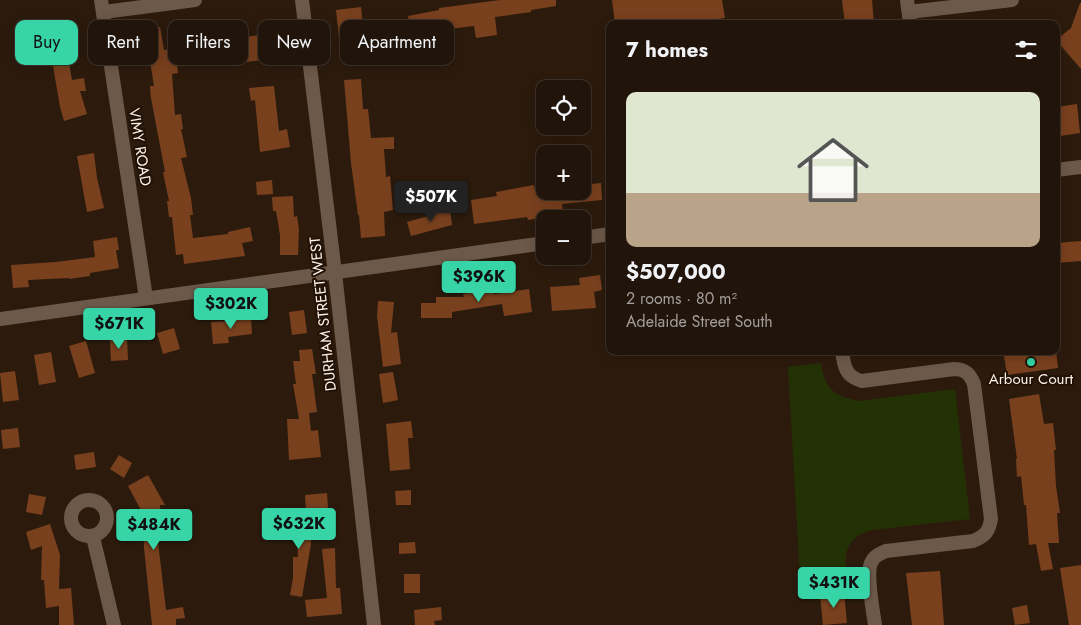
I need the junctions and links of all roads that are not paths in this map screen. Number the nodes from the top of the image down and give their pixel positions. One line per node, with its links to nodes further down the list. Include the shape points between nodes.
1 (195, 0): 4 (street)
2 (302, 0): 11 (street, DURHAM STREET WEST)
3 (1012, 0): 5 (street)
4 (103, 6): 12 (street, VIMY ROAD)
5 (909, 12)
6 (1081, 167): 7 (street)
7 (1060, 170)
8 (606, 235): 9 (street)
9 (591, 237)
10 (536, 244): 11 (street)
11 (335, 273): 12 (street); 17 (street, DURHAM STREET WEST)
12 (146, 298): 13 (street)
13 (0, 319)
14 (842, 355): 18 (street, via 848,374 862,381 954,369 966,372 974,384 991,520 989,530 973,540 876,554 869,572)
15 (93, 536): 16 (street)
16 (114, 625)
17 (374, 625)
18 (875, 625)

